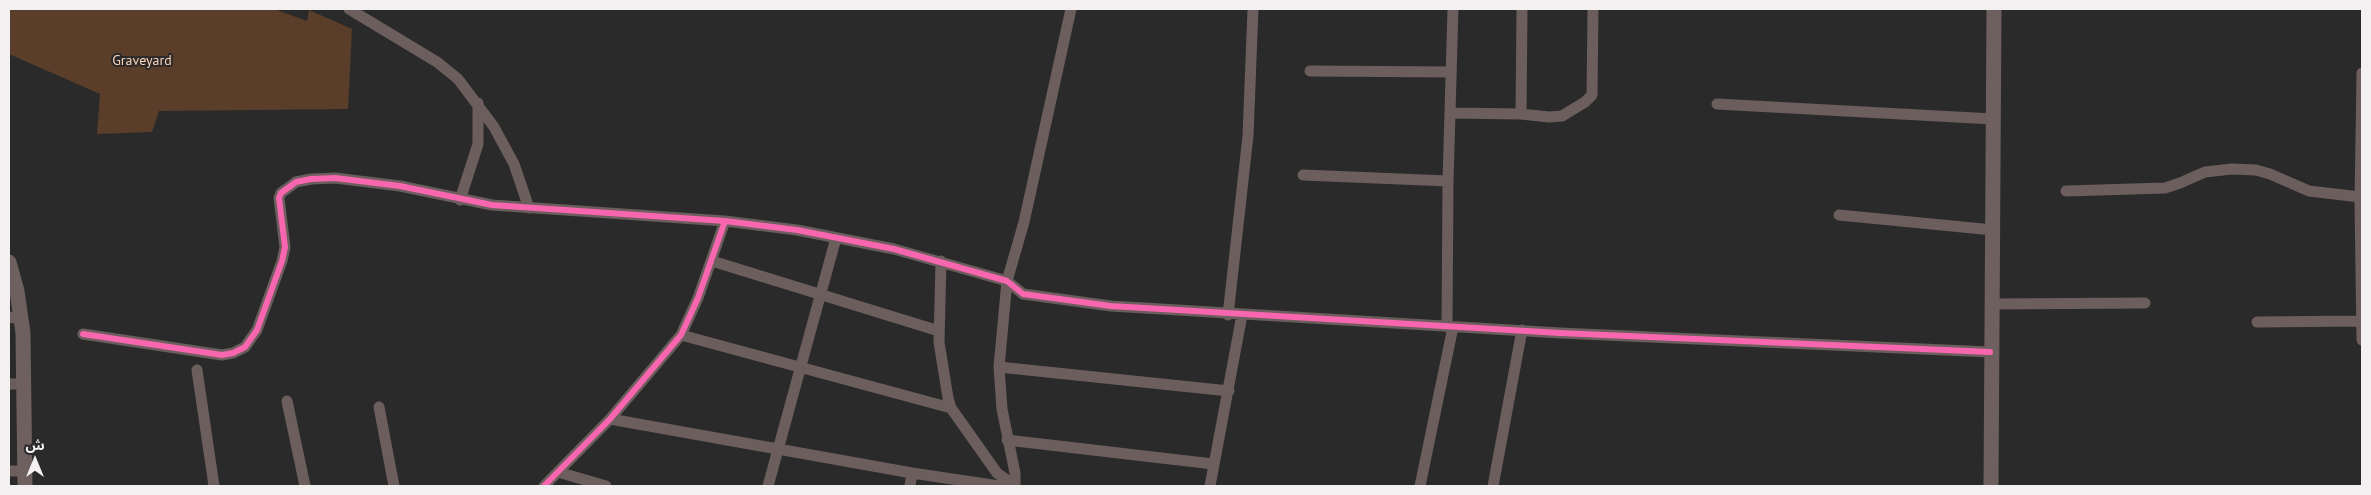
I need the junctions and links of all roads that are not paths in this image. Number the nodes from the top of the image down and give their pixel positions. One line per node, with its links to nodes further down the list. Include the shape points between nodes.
1 (349, 9): 12 (street, via 437,62 458,79)
2 (1071, 9): 30 (street, via 1024,222)
3 (1253, 9): 35 (street, via 1248,136)
4 (1453, 9): 9 (street)
5 (1522, 9): 15 (street)
6 (1593, 9): 15 (street, via 1592,95 1562,116)
7 (1994, 9): 16 (street)
8 (1310, 71): 9 (street)
9 (1451, 72): 14 (street)
10 (2362, 73): 11 (street)
11 (2362, 99): 21 (street)
12 (478, 103): 20 (street, via 478,144); 22 (street, via 514,164)
13 (1717, 104): 16 (street)
14 (1451, 113): 15 (street); 18 (street)
15 (1521, 114)
16 (1993, 119): 25 (street)
17 (1303, 175): 18 (street)
18 (1448, 181): 40 (street)
19 (2066, 190): 21 (street, via 2165,188 2204,172 2232,169 2256,170 2309,191)
20 (460, 200): 22 (street); 43 (street, via 400,186 335,178 296,182 284,189 279,198 285,246 282,261 257,330 245,347 222,355)
21 (2361, 200): 34 (street)
22 (529, 208): 24 (street)
23 (1839, 215): 25 (street)
24 (725, 221): 26 (street); 27 (street)
25 (1993, 230): 33 (street)
26 (836, 238): 28 (street, via 894,248); 31 (street)
27 (712, 261): 31 (street); 44 (street)
28 (941, 261): 30 (street); 42 (street)
29 (9, 262): 37 (street, via 17,290)
30 (1007, 281): 35 (street, via 1023,294 1042,297); 47 (street)
31 (821, 294): 42 (street); 48 (street)
32 (2145, 303): 33 (street)
33 (1992, 304): 46 (street)
34 (2362, 305): 38 (street)
35 (1228, 315): 36 (street)
36 (1242, 315): 40 (street); 51 (street)
37 (15, 318): 50 (street)
38 (2361, 321): 39 (street); 45 (street)
39 (2257, 322)
40 (1450, 327): 41 (street); 74 (street)
41 (1522, 330): 46 (street); 75 (street)
42 (939, 331): 54 (street, via 942,369)
43 (83, 334)
44 (681, 335): 48 (street); 55 (street)
45 (2362, 340)
46 (1990, 352): 76 (street)
47 (999, 367): 51 (street); 56 (street)
48 (801, 369): 54 (street); 57 (street)
49 (197, 370): 64 (street)
50 (16, 384): 60 (street)
51 (1229, 390): 58 (street)
52 (287, 402): 65 (street)
53 (379, 407): 66 (street)
54 (951, 408): 72 (street, via 996,473)
55 (610, 419): 57 (street); 61 (street)
56 (1007, 440): 58 (street); 72 (street)
57 (777, 448): 62 (street); 69 (street)
58 (1213, 464): 73 (street)
59 (9, 471): 60 (street)
60 (25, 471): 63 (street)
61 (558, 472): 67 (street); 68 (street)
62 (912, 473): 70 (street); 71 (street)
63 (25, 486)
64 (214, 486)
65 (305, 486)
66 (394, 486)
67 (544, 486)
68 (606, 486)
69 (768, 486)
70 (910, 486)
71 (999, 486)
72 (1015, 486)
73 (1210, 486)
74 (1420, 486)
75 (1494, 486)
76 (1991, 486)

